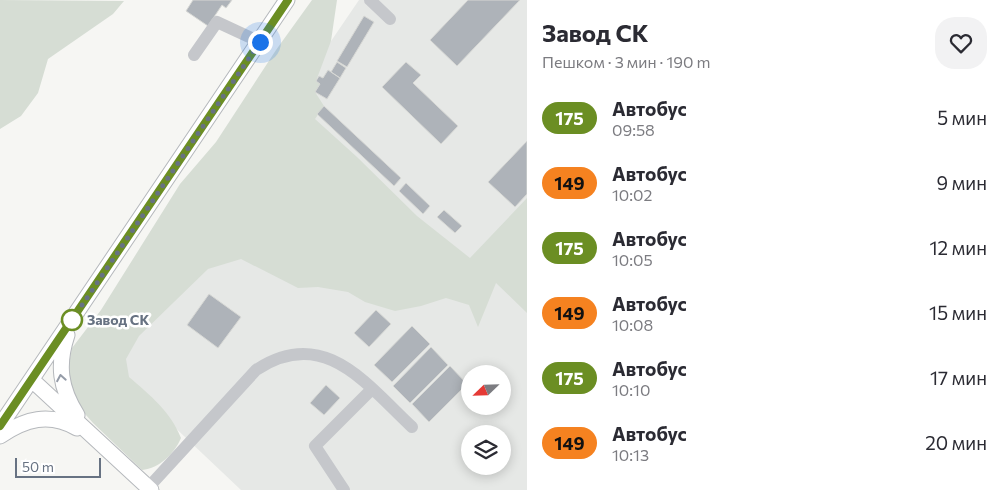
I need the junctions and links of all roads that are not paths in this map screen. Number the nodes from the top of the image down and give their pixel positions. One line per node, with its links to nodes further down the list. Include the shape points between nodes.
1 (288, 0): 4 (main road)
2 (370, 0): 3 (lane)
3 (390, 19)
4 (260, 42): 5 (lane, via 217,22); 6 (main road)
5 (194, 55)
6 (72, 320): 7 (main road); 12 (main road, one-way to 6, via 67,398 60,380 60,363)
7 (32, 380): 9 (main road); 12 (main road)
8 (372, 389): 10 (lane); 13 (lane, via 352,370 326,356 292,354 271,360 256,370); 14 (lane, via 316,446)
9 (0, 426)
10 (412, 428)
11 (0, 436): 12 (main road, via 28,421 42,418 58,419)
12 (92, 436): 13 (main road)
13 (148, 489)
14 (344, 490)

